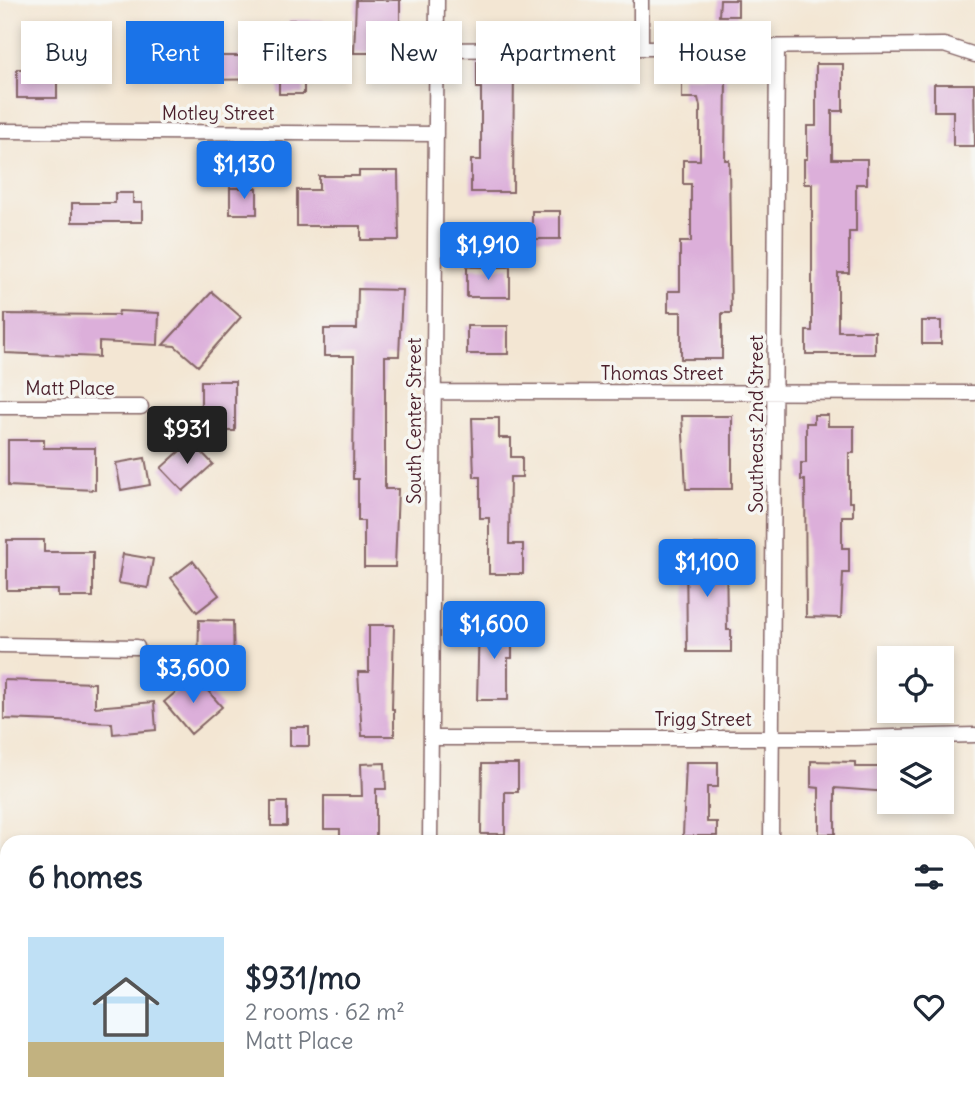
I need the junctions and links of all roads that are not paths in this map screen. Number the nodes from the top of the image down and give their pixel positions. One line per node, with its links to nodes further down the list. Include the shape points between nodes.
1 (437, 0): 3 (street, South Center Street)
2 (641, 0): 4 (street)
3 (437, 21)
4 (641, 48): 5 (street); 6 (street)
5 (776, 48): 7 (street, via 944,45); 12 (street, Southeast 2nd Street)
6 (462, 50)
7 (975, 55)
8 (437, 84): 10 (street, South Center Street)
9 (0, 131): 10 (street, Motley Street)
10 (436, 134): 11 (street, South Center Street)
11 (434, 392): 12 (street, Thomas Street); 19 (street, South Center Street)
12 (776, 392): 13 (street, Thomas Street); 20 (street, Southeast 2nd Street)
13 (975, 393)
14 (0, 407): 15 (street, Matt Place)
15 (141, 407)
16 (0, 645): 17 (street)
17 (137, 647)
18 (975, 735): 20 (street, Trigg Street)
19 (431, 738): 20 (street, Trigg Street); 21 (street, South Center Street)
20 (772, 738): 22 (street, Southeast 2nd Street)
21 (430, 835)
22 (771, 835)

